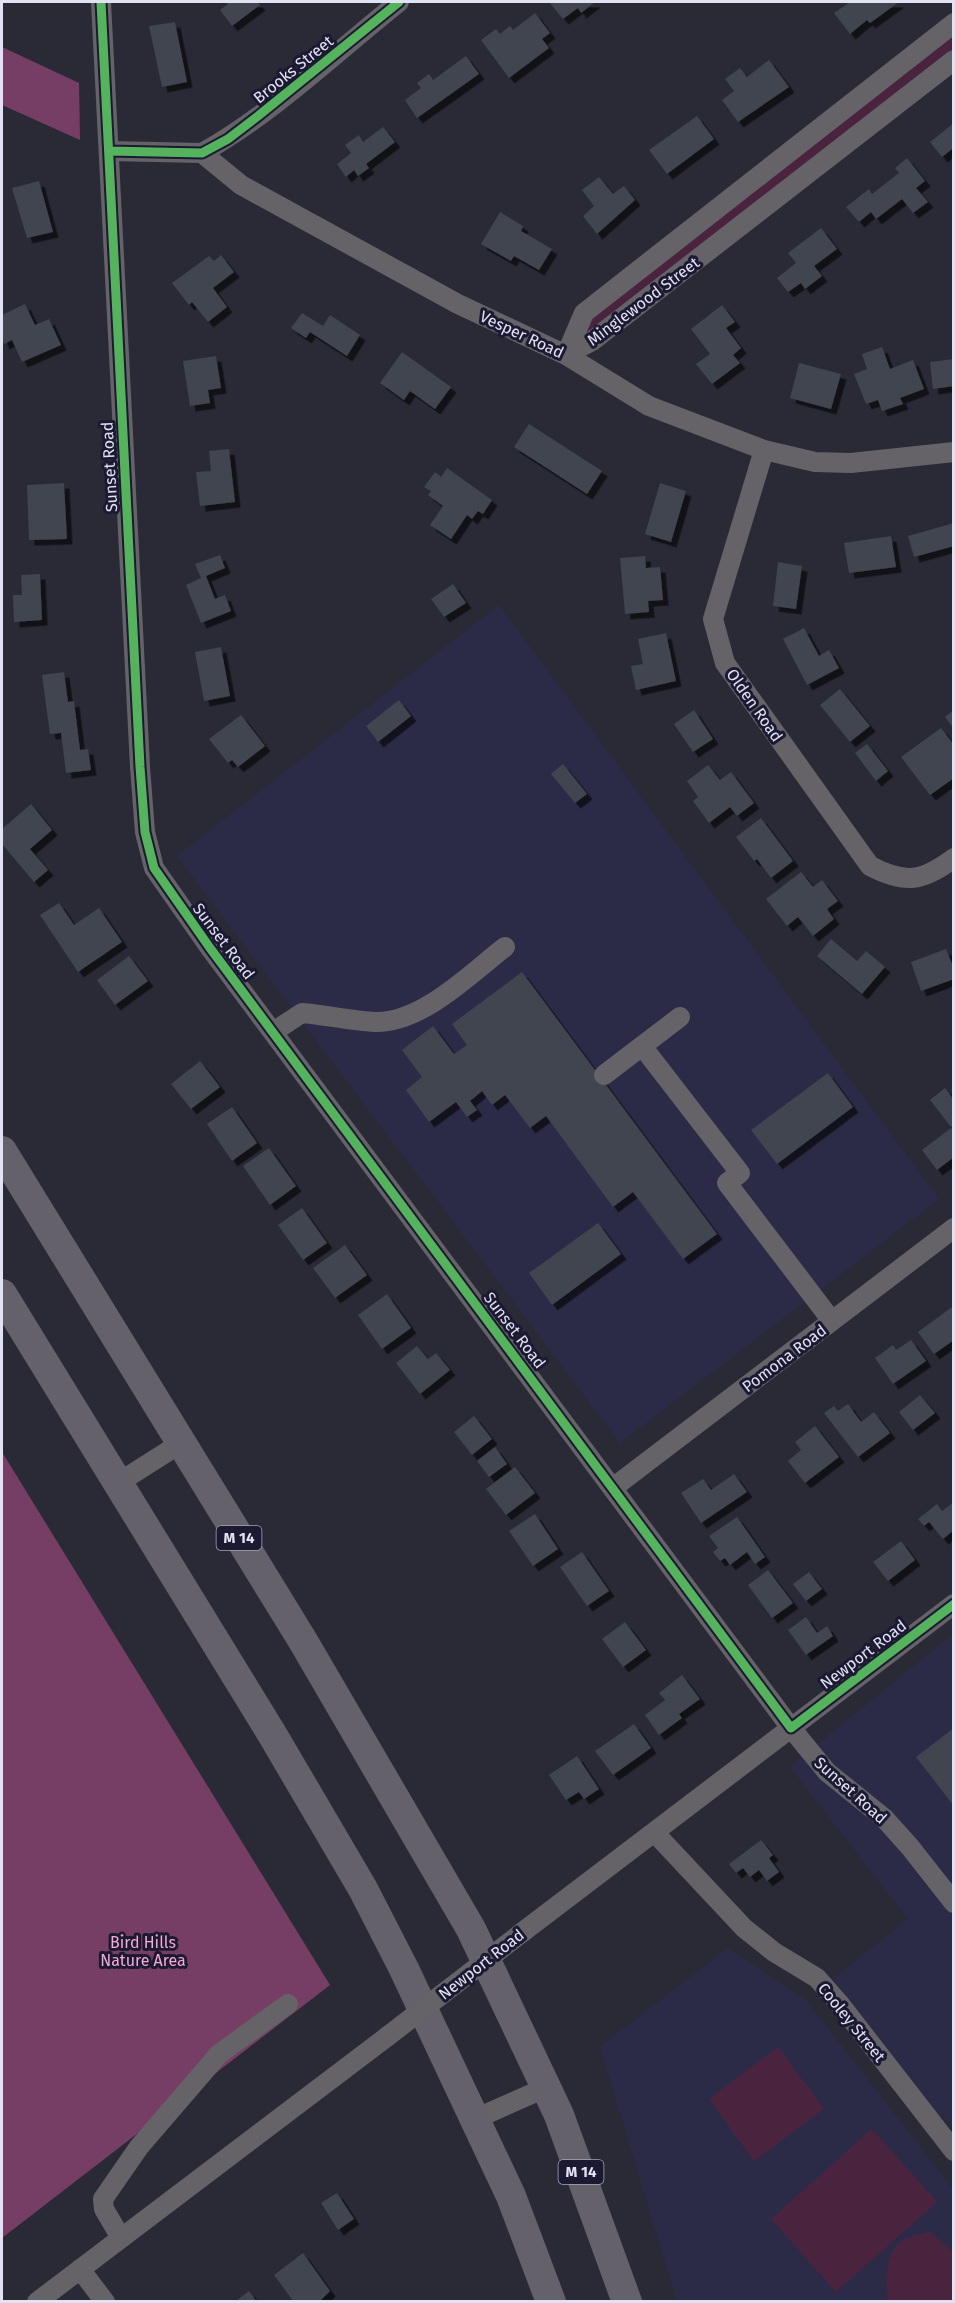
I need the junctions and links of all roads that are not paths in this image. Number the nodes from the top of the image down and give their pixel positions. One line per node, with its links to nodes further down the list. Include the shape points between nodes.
1 (101, 2): 5 (street, Sunset Road)
2 (399, 2): 6 (street, Brooks Street, via 228,139)
3 (954, 23): 7 (street, Minglewood Street, via 584,314)
4 (954, 60): 7 (street, Minglewood Street, via 592,341)
5 (109, 151): 6 (street); 13 (street, Sunset Road, via 140,768 148,850 166,888)
6 (202, 153): 7 (street, Vesper Road, via 241,185 344,243)
7 (566, 355): 8 (street, Vesper Road, via 648,406)
8 (764, 450): 9 (street, Vesper Road, via 816,462 851,463); 10 (street, Olden Road, via 712,619 724,663 870,866 891,877 917,879)
9 (954, 452)
10 (947, 863)
11 (505, 947): 13 (street, via 422,1010 404,1018 376,1022 302,1013)
12 (680, 1017): 14 (street)
13 (273, 1032): 22 (street, Sunset Road)
14 (642, 1046): 15 (street); 19 (street, via 740,1173 727,1183)
15 (604, 1075)
16 (2, 1151): 20 (highway, M 14)
17 (954, 1228): 19 (street, Pomona Road)
18 (2, 1294): 21 (highway)
19 (832, 1321): 22 (street, Pomona Road)
20 (181, 1443): 21 (street); 28 (highway, M 14, via 303,1641 471,1929)
21 (118, 1483): 29 (highway, via 363,1889)
22 (614, 1487): 24 (street, Sunset Road)
23 (954, 1604): 24 (street, Newport Road)
24 (791, 1728): 25 (street, Newport Road); 26 (street, Sunset Road, via 827,1772 884,1818)
25 (654, 1832): 30 (street, Cooley Street, via 744,1928 817,1978); 33 (street, Newport Road, bridge)
26 (954, 1904)
27 (288, 2004): 33 (street, via 219,2054 139,2147 103,2199 104,2209)
28 (546, 2087): 29 (street); 38 (highway, M 14)
29 (475, 2119): 37 (highway, via 511,2196)
30 (935, 2127): 31 (street); 32 (street, Cooley Street)
31 (954, 2133)
32 (954, 2151)
33 (121, 2238): 34 (street, Newport Road)
34 (80, 2269): 35 (street, Newport Road); 36 (street)
35 (37, 2301)
36 (105, 2301)
37 (551, 2301)
38 (627, 2301)

